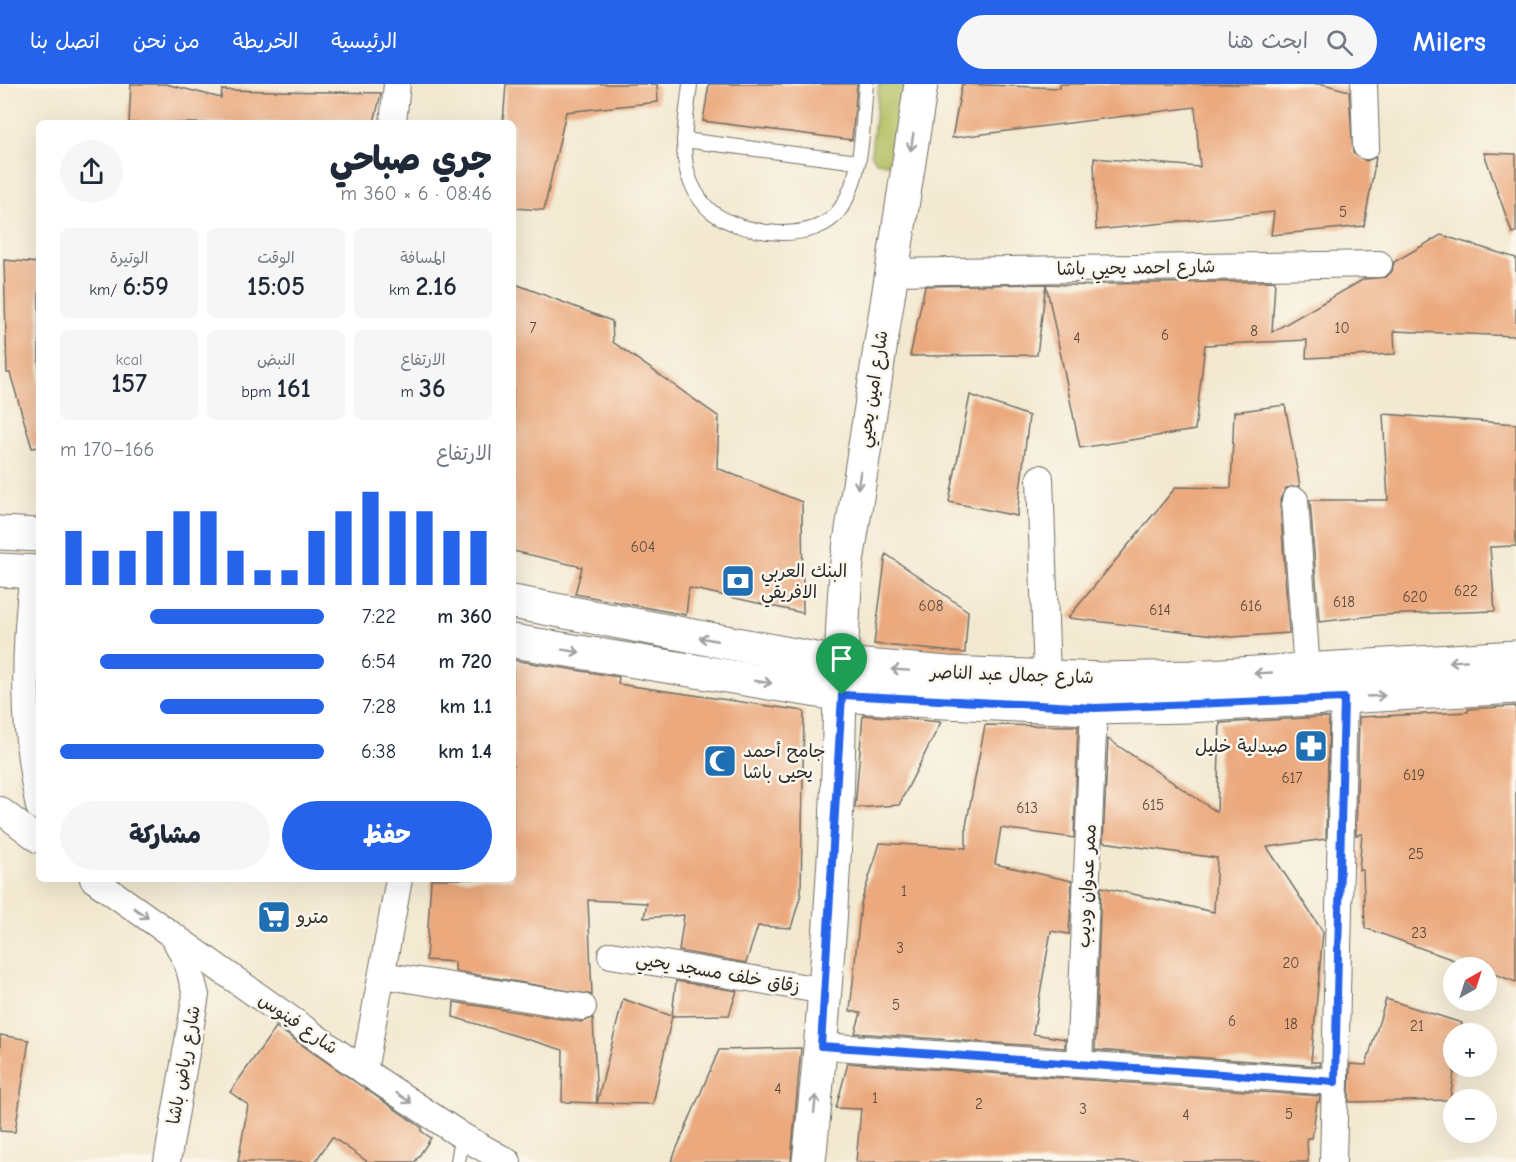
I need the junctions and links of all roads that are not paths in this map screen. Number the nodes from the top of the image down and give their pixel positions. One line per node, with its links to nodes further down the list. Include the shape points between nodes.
1 (397, 84): 6 (street)
2 (690, 84): 7 (lane)
3 (866, 84): 9 (lane)
4 (921, 84): 11 (main road, شارع امين يحيي, one-way to 11)
5 (1364, 84): 8 (street)
6 (393, 120)
7 (684, 140): 9 (lane); 9 (lane, via 685,163 699,198 712,212 746,229 793,233 811,231 828,222 841,210)
8 (1366, 146)
9 (858, 162)
10 (1379, 264): 11 (street, شارع احمد يحيي باشا)
11 (892, 272): 23 (main road, شارع امين يحيي, one-way to 23, via 847,562)
12 (1040, 478): 22 (street)
13 (1295, 500): 21 (street)
14 (0, 533): 15 (main road)
15 (36, 535)
16 (0, 570): 17 (main road)
17 (36, 572): 27 (street, via 26,640 26,709)
18 (516, 603): 23 (main road, شارع جمال عبد الناصر, one-way to 18)
19 (516, 641): 23 (main road, شارع جمال عبد الناصر, one-way to 23)
20 (1516, 657): 21 (main road, شارع جمال عبد الناصر, one-way to 21)
21 (1307, 671): 22 (main road, شارع جمال عبد الناصر, one-way to 22, via 1191,677)
22 (1047, 676): 23 (main road, شارع جمال عبد الناصر, one-way to 23, via 897,670)
23 (842, 680): 26 (main road, شارع جمال عبد الناصر); 35 (main road, شارع امين يحيي)
24 (1516, 687): 25 (main road, شارع جمال عبد الناصر, one-way to 24)
25 (1344, 698): 26 (main road, شارع جمال عبد الناصر); 40 (street)
26 (1095, 708): 38 (street, ممر عدوان وديب)
27 (36, 792)
28 (0, 810): 29 (street)
29 (36, 838)
30 (97, 882): 32 (street, شارع فينوس, one-way to 32)
31 (398, 882): 34 (street)
32 (174, 936): 39 (street, شارع فينوس); 42 (street, شارع رياض باشا, via 196,995)
33 (611, 955): 35 (street, زقاق خلف مسجد يحيي)
34 (381, 975): 36 (street); 39 (street)
35 (825, 991): 37 (main road, شارع امين يحيي)
36 (583, 1007)
37 (821, 1046): 38 (street); 45 (main road, شارع امين يحيي, one-way to 37)
38 (1079, 1064): 40 (street)
39 (364, 1071): 41 (street, شارع فينوس, one-way to 41)
40 (1335, 1082): 46 (street)
41 (462, 1136): 43 (lane); 44 (street, شارع فينوس)
42 (167, 1162)
43 (459, 1162)
44 (508, 1162)
45 (809, 1162)
46 (1333, 1162)

